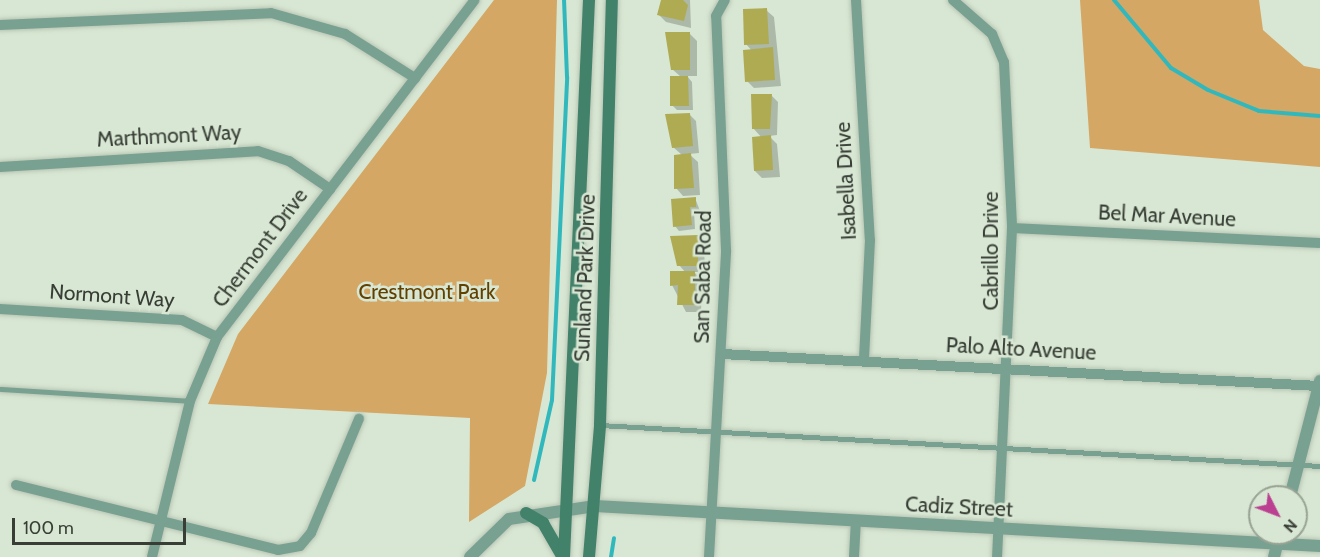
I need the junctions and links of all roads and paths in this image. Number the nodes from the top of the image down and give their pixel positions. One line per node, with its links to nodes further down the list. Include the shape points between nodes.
1 (476, 0): 8 (street, Chermont Drive)
2 (589, 0): 30 (main road, Sunland Park Drive)
3 (612, 0): 22 (main road, Sunland Park Drive)
4 (725, 0): 15 (street, San Saba Road, via 717,15 726,250)
5 (856, 0): 16 (street, Isabella Drive, via 870,240)
6 (953, 0): 11 (street, Cabrillo Drive, via 992,34 1004,62)
7 (0, 25): 8 (street, via 271,13 345,34)
8 (415, 78): 10 (street, Chermont Drive)
9 (0, 167): 10 (street, Marthmont Way, via 258,151 289,161)
10 (330, 189): 14 (street, Chermont Drive)
11 (1012, 228): 12 (street, Bel Mar Avenue); 17 (street, Cabrillo Drive)
12 (1320, 243)
13 (0, 309): 14 (street, Normont Way, via 182,320)
14 (217, 337): 20 (street, Chermont Drive)
15 (722, 354): 16 (street, Palo Alto Avenue); 23 (street, San Saba Road)
16 (864, 360): 17 (street, Palo Alto Avenue)
17 (1010, 368): 18 (street, Palo Alto Avenue); 24 (street, Cabrillo Drive)
18 (1319, 384): 25 (street)
19 (0, 388): 20 (lane)
20 (190, 401): 33 (street, Chermont Drive)
21 (359, 419): 33 (street, via 319,517 300,546 278,550)
22 (600, 425): 23 (lane); 29 (main road, Sunland Park Drive)
23 (717, 432): 24 (lane); 32 (street, San Saba Road)
24 (1003, 448): 25 (lane); 35 (street, Cabrillo Drive)
25 (1298, 465): 26 (lane); 28 (street)
26 (1320, 466)
27 (16, 485): 33 (street)
28 (1293, 485)
29 (595, 506): 30 (street, Cadiz Street); 32 (street, Cadiz Street); 40 (main road, Sunland Park Drive)
30 (570, 507): 31 (street, Cadiz Street); 39 (main road, Sunland Park Drive)
31 (526, 513): 38 (street, Cadiz Street, via 491,531); 39 (main road, via 543,522)
32 (713, 514): 34 (street, Cadiz Street); 41 (street, San Saba Road)
33 (161, 521): 37 (street, Chermont Drive)
34 (856, 521): 35 (street, Cadiz Street); 42 (street)
35 (998, 529): 36 (street, Cadiz Street); 43 (street, Cabrillo Drive)
36 (1248, 537)
37 (152, 557)
38 (470, 557)
39 (563, 557)
40 (589, 557)
41 (709, 557)
42 (854, 557)
43 (997, 557)

